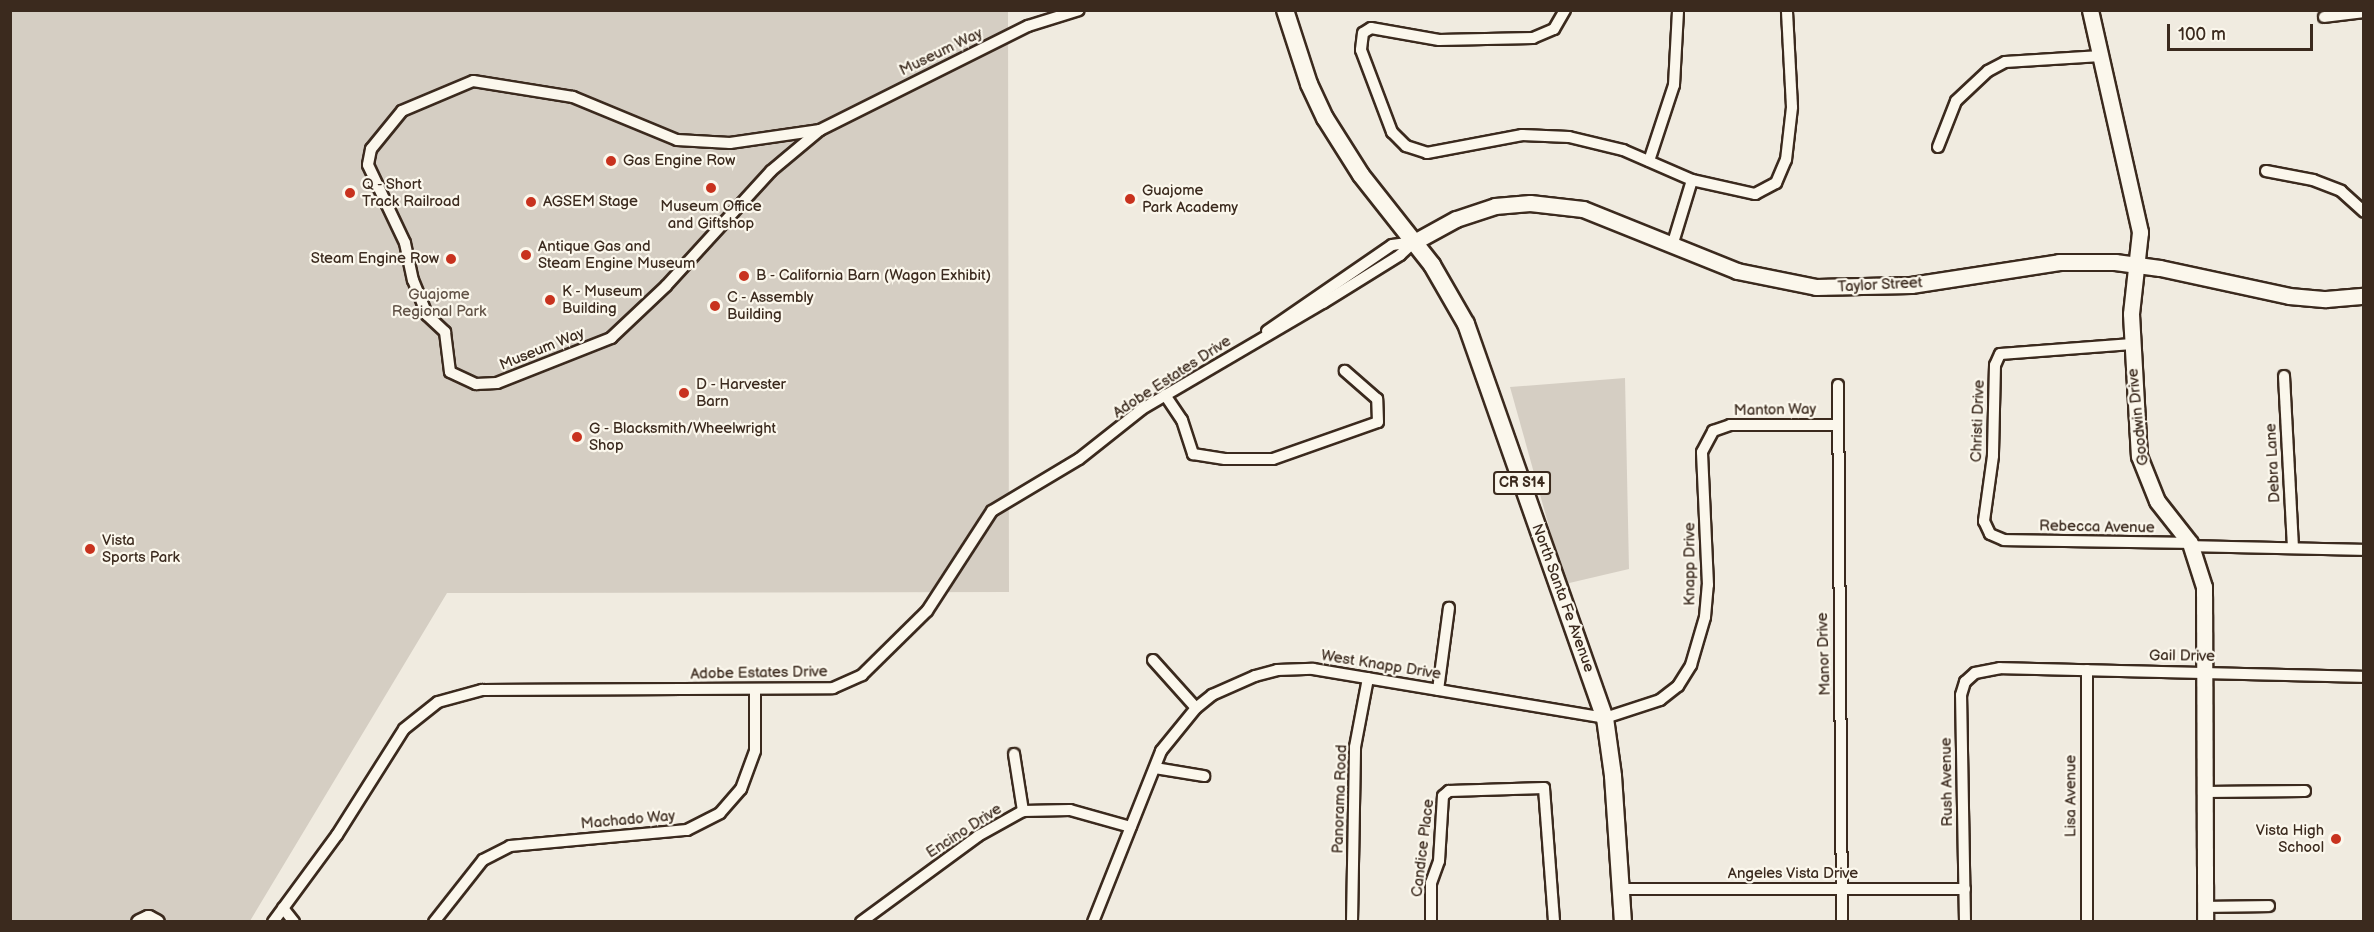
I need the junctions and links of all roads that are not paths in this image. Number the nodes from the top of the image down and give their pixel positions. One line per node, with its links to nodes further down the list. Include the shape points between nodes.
1 (1079, 10): 10 (street, Museum Way, via 1028,26 961,57)
2 (1285, 10): 16 (main road, North Santa Fe Avenue / CR S14, via 1309,84 1325,118 1361,175)
3 (1565, 10): 12 (street, via 1554,29 1533,38 1439,40 1371,28 1363,33 1361,50 1392,132 1406,146 1427,153 1522,135 1569,137 1623,150)
4 (1678, 10): 12 (street, via 1674,85)
5 (1786, 10): 14 (street, via 1792,107 1786,160 1776,183 1755,194)
6 (2090, 10): 9 (main road, Goodwin Drive)
7 (2364, 12): 8 (street)
8 (2324, 17)
9 (2101, 56): 11 (street, via 2005,62 1988,71 1956,101); 18 (main road, Goodwin Drive, via 2140,232)
10 (820, 130): 10 (street, Museum Way, via 754,188 666,286 611,338 497,383 477,384 450,372 445,332 427,315 413,280 405,243 368,165 371,149 402,111 473,81 573,97 677,140 730,143)
11 (1938, 147)
12 (1649, 161): 14 (street)
13 (2266, 171): 15 (street, via 2341,191)
14 (1692, 180): 17 (street)
15 (2364, 212)
16 (1414, 242): 17 (main road, Taylor Street, via 1456,219 1495,206 1530,203 1583,209); 24 (street, Adobe Estates Drive, via 1385,250 1275,323 1261,338); 41 (main road, North Santa Fe Avenue / CR S14, via 1466,324)
17 (1672, 246): 18 (main road, Taylor Street, via 1763,278 1838,288 1911,285 2059,262)
18 (2137, 265): 19 (main road, Taylor Street, via 2289,296); 20 (main road, Goodwin Drive)
19 (2364, 296)
20 (2132, 344): 27 (street, Christi Drive, via 2000,354 1995,365 1993,456 1984,520 1990,534); 28 (main road, Goodwin Drive, via 2142,469 2157,501)
21 (1345, 370): 24 (street, via 1377,399 1378,422 1273,459 1193,454 1182,420)
22 (2284, 376): 29 (street, Debra Lane)
23 (1838, 384): 25 (street, Manor Drive)
24 (1165, 395): 38 (street, Adobe Estates Drive, via 1079,459 992,511 927,611 862,675 833,688)
25 (1838, 425): 26 (street, Manton Way, via 1730,425); 50 (street, Manor Drive)
26 (1713, 431): 41 (street, Knapp Drive, via 1702,452 1708,585 1705,617 1691,665 1678,686 1660,700)
27 (2004, 540): 28 (street, Rebecca Avenue)
28 (2190, 545): 29 (street, Rebecca Avenue); 35 (main road, Goodwin Drive, via 2204,587)
29 (2293, 548): 30 (street, Rebecca Avenue)
30 (2364, 550)
31 (1449, 608): 39 (street)
32 (1153, 660): 40 (street)
33 (2000, 668): 34 (street, Gail Drive); 51 (street, Rush Avenue, via 1975,673 1965,682 1960,695)
34 (2087, 669): 35 (street, Gail Drive); 68 (street, Lisa Avenue)
35 (2205, 671): 36 (street, Gail Drive); 46 (main road, Goodwin Drive)
36 (2364, 677)
37 (1368, 678): 39 (street, West Knapp Drive); 40 (street, West Knapp Drive, via 1313,669 1276,670 1212,695); 62 (street, Panorama Road, via 1355,747)
38 (755, 689): 53 (street, Adobe Estates Drive, via 483,690 448,697 404,729 337,835); 59 (street, Machado Way, via 755,751 741,789 720,813 687,830 510,846 483,860)
39 (1438, 690): 41 (street, West Knapp Drive)
40 (1196, 708): 43 (street, West Knapp Drive, via 1175,731)
41 (1605, 718): 49 (main road, North Santa Fe Avenue / CR S14)
42 (1014, 754): 47 (street)
43 (1155, 768): 44 (street); 48 (street, West Knapp Drive)
44 (1204, 776)
45 (2305, 791): 46 (street)
46 (2205, 792): 54 (main road, Goodwin Drive)
47 (1023, 811): 48 (street, Encino Drive, via 1070,810); 60 (street, Encino Drive, via 978,836)
48 (1131, 827): 61 (street, West Knapp Drive)
49 (1621, 889): 50 (street, Angeles Vista Drive); 65 (main road, North Santa Fe Avenue / CR S14)
50 (1842, 889): 51 (street, Angeles Vista Drive); 66 (street, Manor Drive)
51 (1965, 889): 67 (street, Rush Avenue)
52 (2269, 906): 54 (street)
53 (283, 908): 57 (street, Adobe Estates Drive); 58 (street)
54 (2205, 914)
55 (139, 921): 56 (main road)
56 (156, 921)
57 (273, 921)
58 (294, 921)
59 (434, 921)
60 (861, 921)
61 (1093, 921)
62 (1352, 921)
63 (1431, 921): 64 (street, Candice Place, via 1431,883 1443,829 1443,796 1449,791 1544,788)
64 (1554, 921)
65 (1623, 921)
66 (1842, 921)
67 (1965, 921)
68 (2087, 921)

